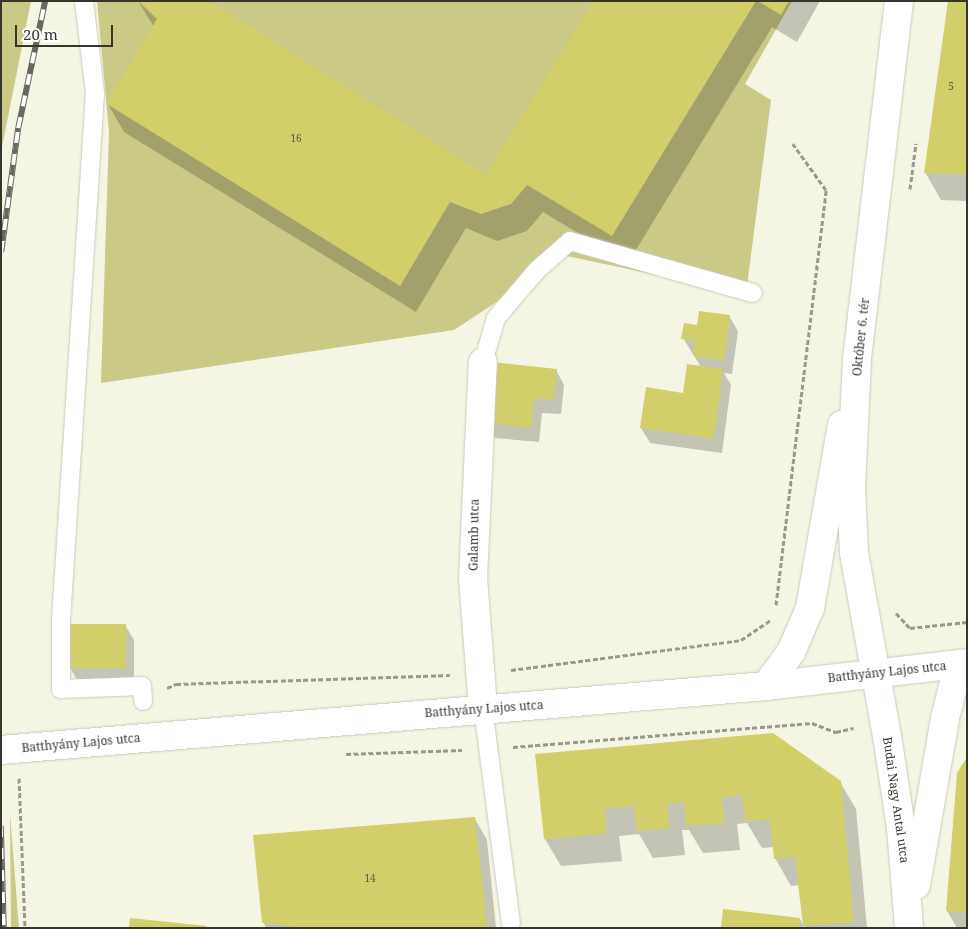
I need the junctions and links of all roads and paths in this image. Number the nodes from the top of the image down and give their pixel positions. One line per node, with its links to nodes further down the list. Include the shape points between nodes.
1 (84, 1): 17 (lane, via 95,93 61,620 61,689 142,686)
2 (899, 1): 7 (street, Október 6. tér)
3 (916, 135): 5 (path)
4 (793, 144): 10 (path, via 826,190)
5 (910, 192)
6 (753, 293): 8 (lane, via 570,241 537,270 496,318)
7 (857, 360): 14 (street, Október 6. tér, via 852,488 854,553); 16 (street, via 833,462 810,608 792,652)
8 (483, 362): 15 (street, Galamb utca, via 473,579)
9 (894, 604): 12 (path, via 896,613 910,628)
10 (776, 608)
11 (774, 617): 15 (path, via 741,640)
12 (967, 622)
13 (963, 663): 14 (street, Batthyány Lajos utca); 23 (street, via 945,718)
14 (875, 672): 16 (street, Batthyány Lajos utca); 19 (street, Budai Nagy Antal utca)
15 (479, 674): 17 (path, via 176,684); 18 (street, Galamb utca)
16 (766, 686): 18 (street, Batthyány Lajos utca)
17 (143, 701)
18 (483, 708): 20 (lane); 21 (street, Batthyány Lajos utca)
19 (884, 722): 20 (path, via 836,732 812,723); 23 (street, Budai Nagy Antal utca)
20 (489, 749): 24 (lane)
21 (1, 750)
22 (19, 773): 25 (path)
23 (910, 922)
24 (511, 923)
25 (25, 928)

